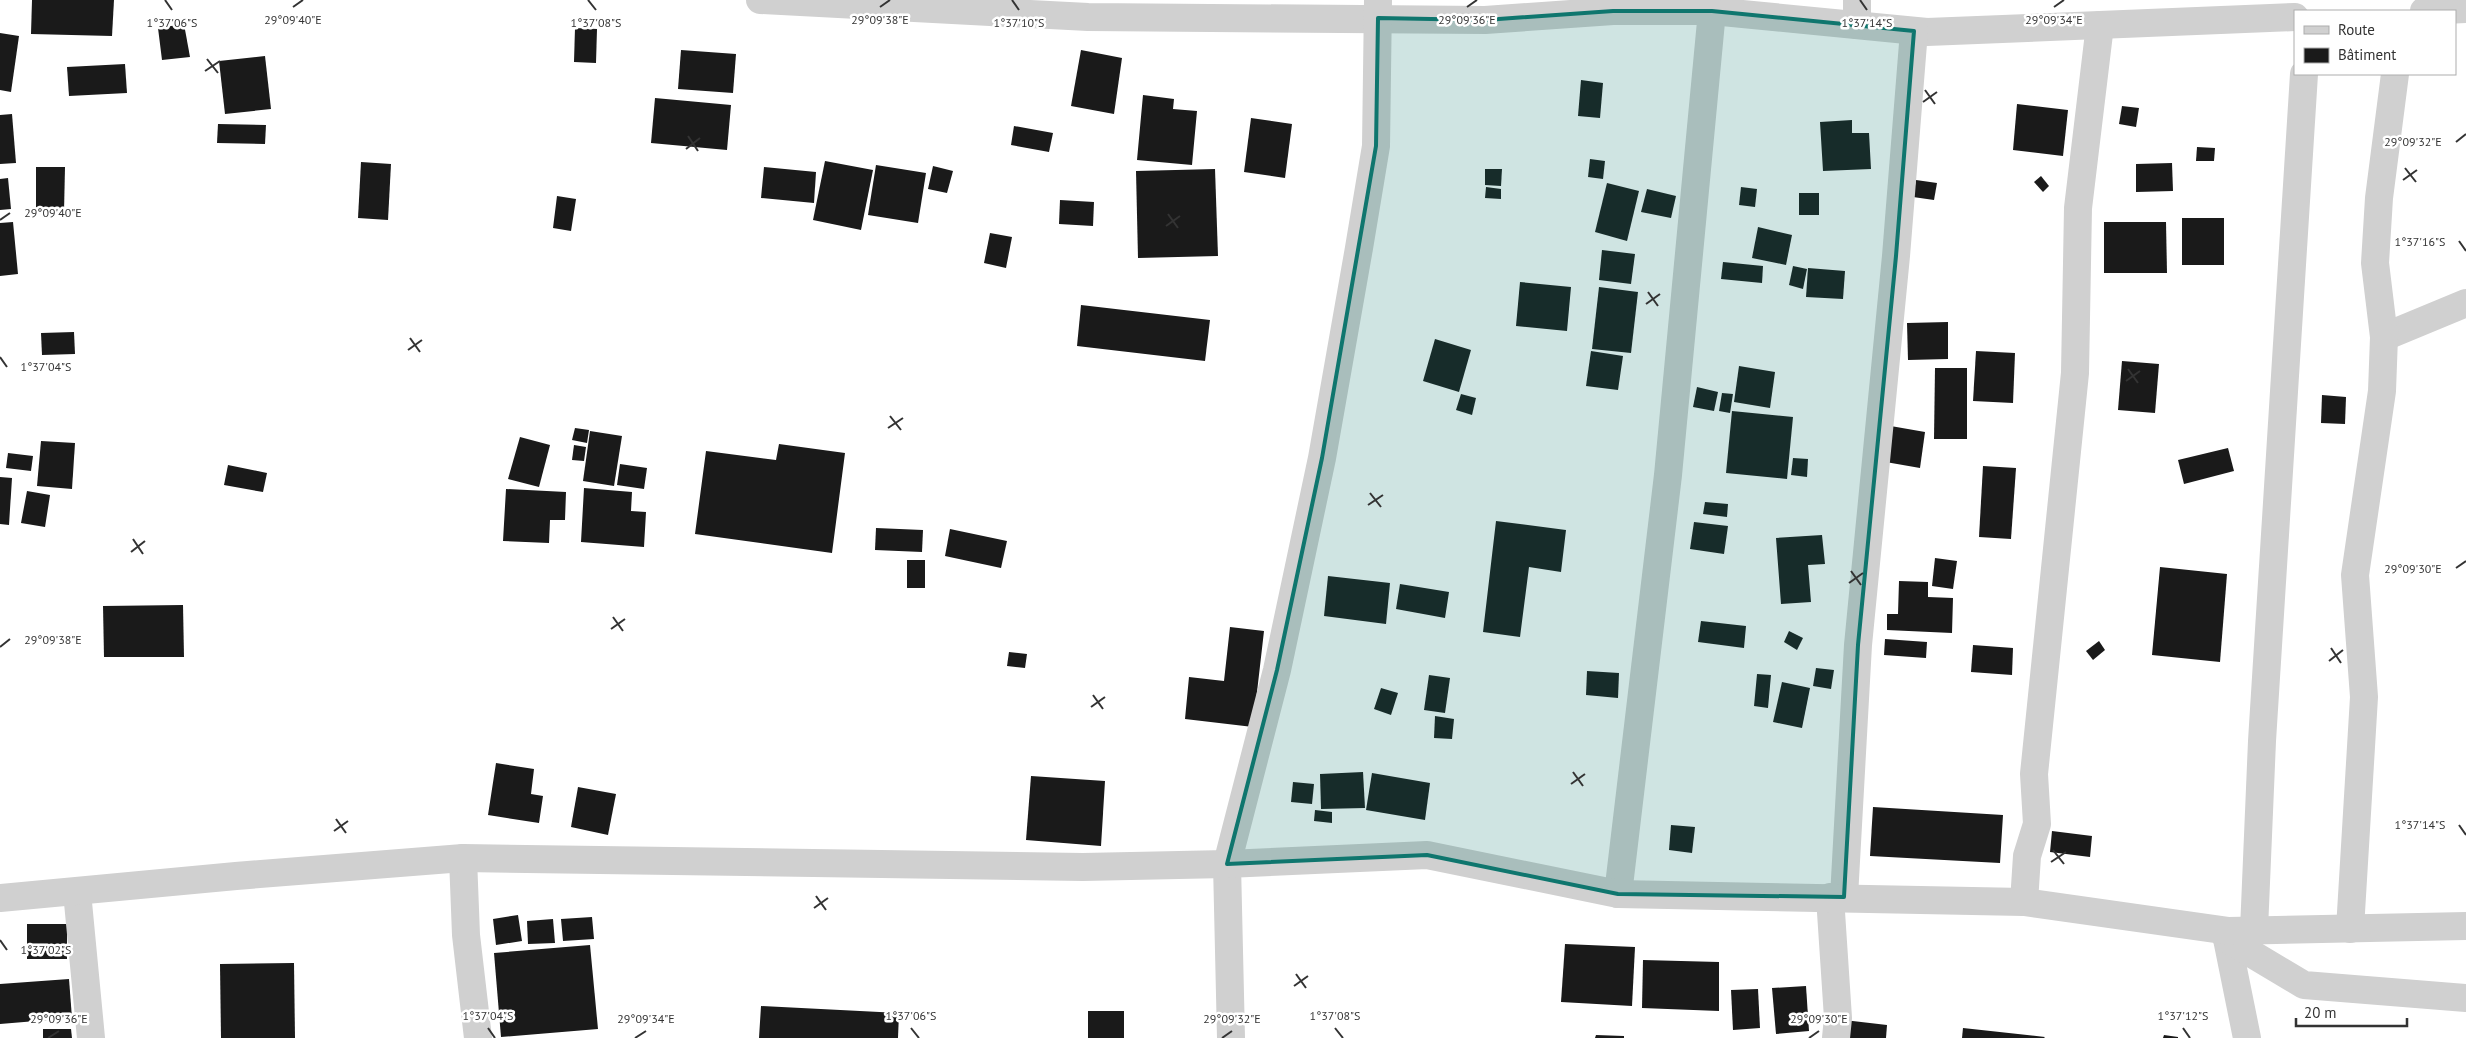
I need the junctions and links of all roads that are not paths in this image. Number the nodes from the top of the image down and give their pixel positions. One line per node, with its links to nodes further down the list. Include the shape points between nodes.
1 (760, 0): 2 (street, via 1088,17)
2 (1378, 9): 4 (street, via 1485,20 1613,11); 15 (street, via 1376,146 1327,430 1277,670)
3 (2466, 9): 5 (street)
4 (1712, 10): 6 (street); 17 (street, via 1668,475)
5 (2445, 10)
6 (1857, 13): 9 (street)
7 (2294, 17): 8 (street)
8 (2100, 25): 9 (street); 20 (street, via 2078,208 2075,373 2034,774 2037,824 2027,856)
9 (1914, 31): 18 (street)
10 (2304, 75): 23 (street, via 2262,741)
11 (2395, 75): 13 (street, via 2379,198 2375,263)
12 (2466, 303): 13 (street)
13 (2384, 337): 22 (street, via 2382,391 2355,575 2364,697)
14 (464, 858): 15 (street, via 1084,867); 16 (street); 26 (street, via 466,935)
15 (1227, 864): 17 (street, via 1427,855); 27 (street)
16 (77, 892): 19 (street); 25 (street)
17 (1618, 894): 18 (street)
18 (1837, 897): 20 (street); 28 (street)
19 (0, 898)
20 (2024, 902): 23 (street)
21 (2466, 926): 22 (street)
22 (2350, 929): 23 (street)
23 (2236, 933): 24 (street, via 2304,984); 29 (street)
24 (2466, 998)
25 (91, 1038)
26 (478, 1038)
27 (1231, 1038)
28 (1836, 1038)
29 (2247, 1038)

